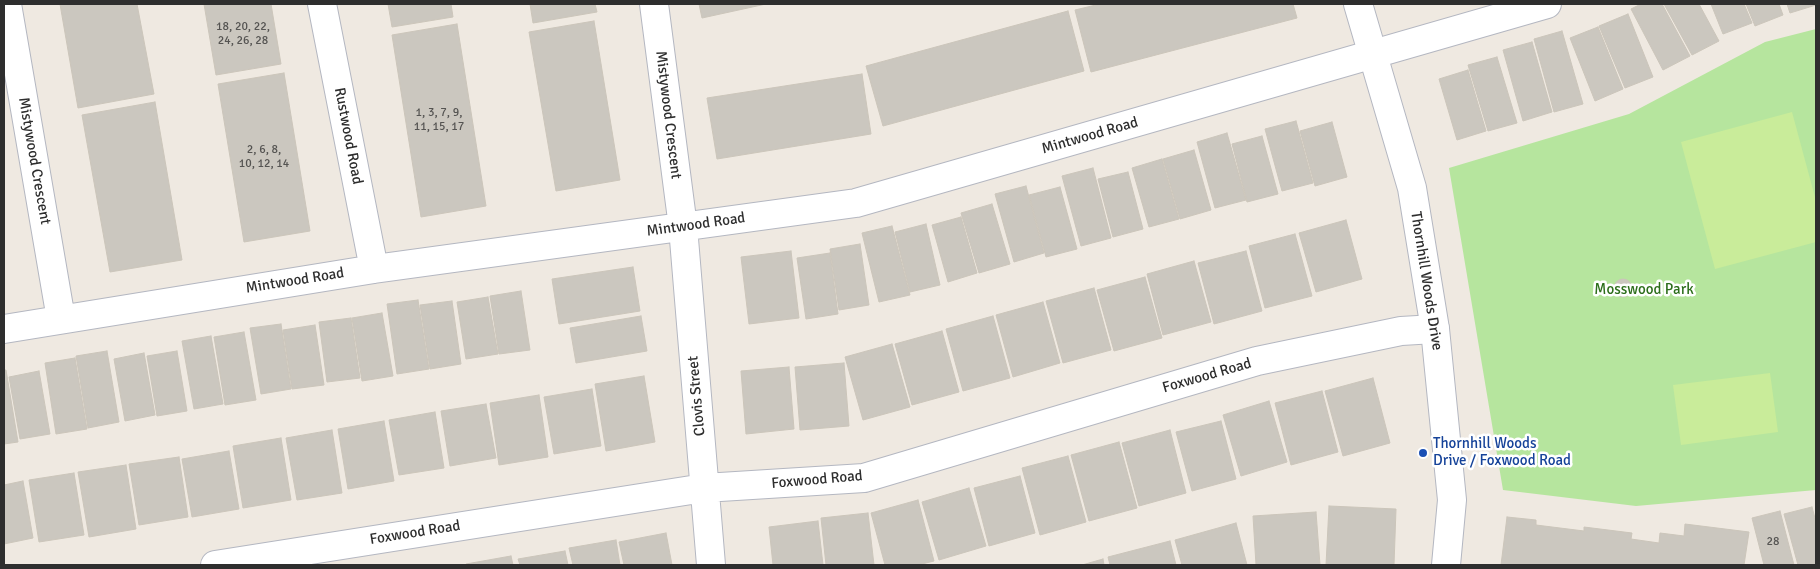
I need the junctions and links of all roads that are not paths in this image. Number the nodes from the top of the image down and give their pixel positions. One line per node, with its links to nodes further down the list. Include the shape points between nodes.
1 (6, 4): 9 (street, Mistywood Crescent)
2 (322, 4): 8 (street, Rustwood Road)
3 (654, 4): 7 (street, Mistywood Crescent)
4 (1358, 4): 6 (street, Thornhill Woods Drive)
5 (1547, 4): 6 (street, Mintwood Road)
6 (1373, 54): 7 (street, Mintwood Road, via 856,203); 11 (street, Thornhill Woods Drive, via 1412,188)
7 (683, 227): 8 (street, Mintwood Road); 12 (street, Clovis Street)
8 (374, 269): 9 (street, Mintwood Road)
9 (61, 318): 10 (street, Mintwood Road)
10 (4, 329)
11 (1435, 329): 12 (street, Foxwood Road, via 1401,331 1257,361 864,478); 15 (street, Thornhill Woods Drive, via 1452,500)
12 (704, 488): 13 (street, Foxwood Road); 14 (street, Clovis Street)
13 (215, 565)
14 (711, 565)
15 (1446, 565)

